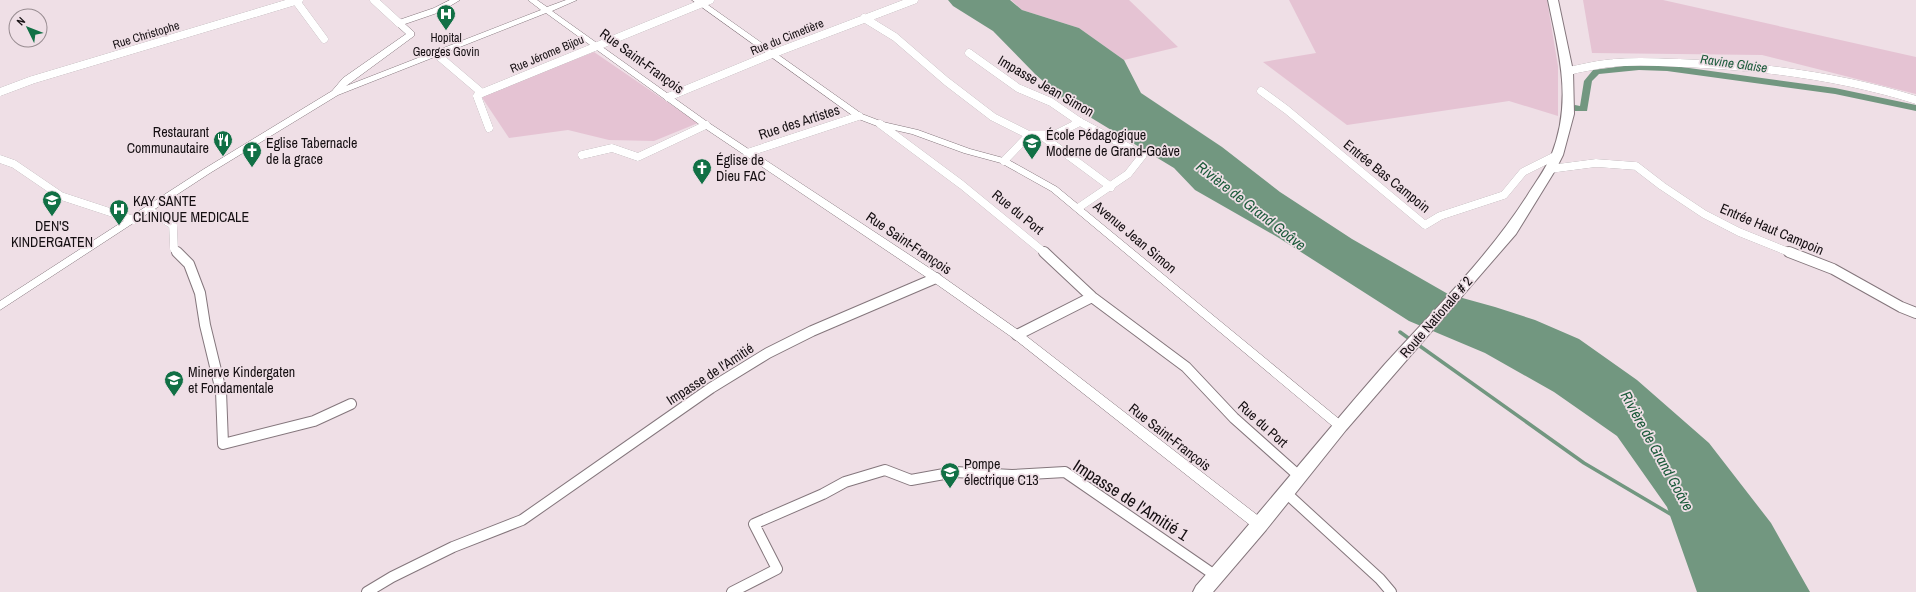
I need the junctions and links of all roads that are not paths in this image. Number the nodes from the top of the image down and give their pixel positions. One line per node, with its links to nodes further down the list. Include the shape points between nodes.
1 (297, 0): 13 (street); 20 (street, Rue Christophe)
2 (374, 0): 12 (street)
3 (456, 0): 12 (street, via 437,10)
4 (532, 0): 10 (street, Rue Saint-François)
5 (572, 0): 10 (street)
6 (710, 0): 9 (street, Rue Jérome Bijou)
7 (914, 0): 11 (street, Rue du Cimetière)
8 (1553, 0): 18 (main road, Route Nationale # 2)
9 (698, 2): 14 (street, Rue Jérome Bijou); 17 (street, Rue du Port)
10 (546, 9): 14 (street, Rue Saint-François); 15 (street)
11 (864, 18): 17 (street, Rue du Cimetière); 30 (street, via 895,37 993,117)
12 (399, 23): 21 (street, via 411,34 346,80)
13 (324, 39)
14 (595, 46): 22 (street, Rue Jérome Bijou); 23 (street, Rue Saint-François)
15 (435, 53): 21 (street); 22 (street)
16 (969, 53): 26 (street, Impasse Jean Simon, via 1013,85 1051,102)
17 (772, 54): 23 (street, Rue du Cimetière); 25 (street, Rue du Port)
18 (1568, 71): 24 (street, via 1614,63 1752,66 1878,88); 34 (main road, Route Nationale # 2, via 1568,114)
19 (1261, 91): 34 (street, Entrée Bas Campoin, via 1424,225 1440,216 1504,195 1523,172)
20 (0, 92)
21 (335, 93): 40 (street, via 207,171)
22 (482, 93): 29 (street, via 477,96)
23 (668, 97): 28 (street, Rue Saint-François)
24 (1916, 100)
25 (859, 116): 27 (street, Rue du Port); 32 (street, Rue des Artistes)
26 (1080, 122): 31 (street, via 1054,135); 38 (street, Impasse Jean Simon, via 1143,155 1128,174)
27 (880, 124): 36 (street, Avenue Jean Simon, via 915,132); 43 (street, Rue du Port, via 1039,247)
28 (706, 125): 32 (street, Rue Saint-François); 33 (street, via 638,157 612,148)
29 (489, 128)
30 (1029, 135): 31 (street); 36 (street)
31 (1042, 136): 38 (street)
32 (747, 153): 42 (street, Rue Saint-François)
33 (582, 155)
34 (1557, 156): 37 (main road, Route Nationale # 2)
35 (0, 159): 41 (street, via 14,164 61,196)
36 (1004, 161): 39 (street, Avenue Jean Simon, via 1054,189)
37 (1550, 168): 45 (street, Entrée Haut Campoin, via 1596,163 1636,166 1704,214 1739,232 1833,269); 48 (main road, Route Nationale # 2, via 1511,231)
38 (1111, 187): 39 (street, Impasse Jean Simon)
39 (1078, 208): 48 (street, Avenue Jean Simon)
40 (149, 210): 41 (street); 47 (street, via 173,225 174,249 189,264 200,293 221,391 223,444 314,421)
41 (134, 220): 44 (street)
42 (936, 278): 46 (street, Rue Saint-François); 53 (street, Impasse de l'Amitié, via 768,352 672,415 522,520 453,547)
43 (1092, 297): 46 (street); 49 (street, Rue du Port, via 1186,367 1234,418)
44 (0, 306)
45 (1916, 313)
46 (1017, 335): 51 (street, Rue Saint-François)
47 (351, 404)
48 (1340, 426): 49 (main road, Route Nationale # 2)
49 (1299, 476): 50 (main road, Route Nationale # 2)
50 (1285, 492): 51 (main road, Route Nationale # 2); 56 (street)
51 (1260, 525): 52 (main road, Route Nationale # 2)
52 (1216, 576): 54 (street, Impasse de l'Amitié 1, via 1065,472 1012,475 955,472 911,480 885,470 845,482 754,524 777,569); 55 (main road, Route Nationale # 2)
53 (367, 592)
54 (732, 592)
55 (1202, 592)
56 (1391, 592)

